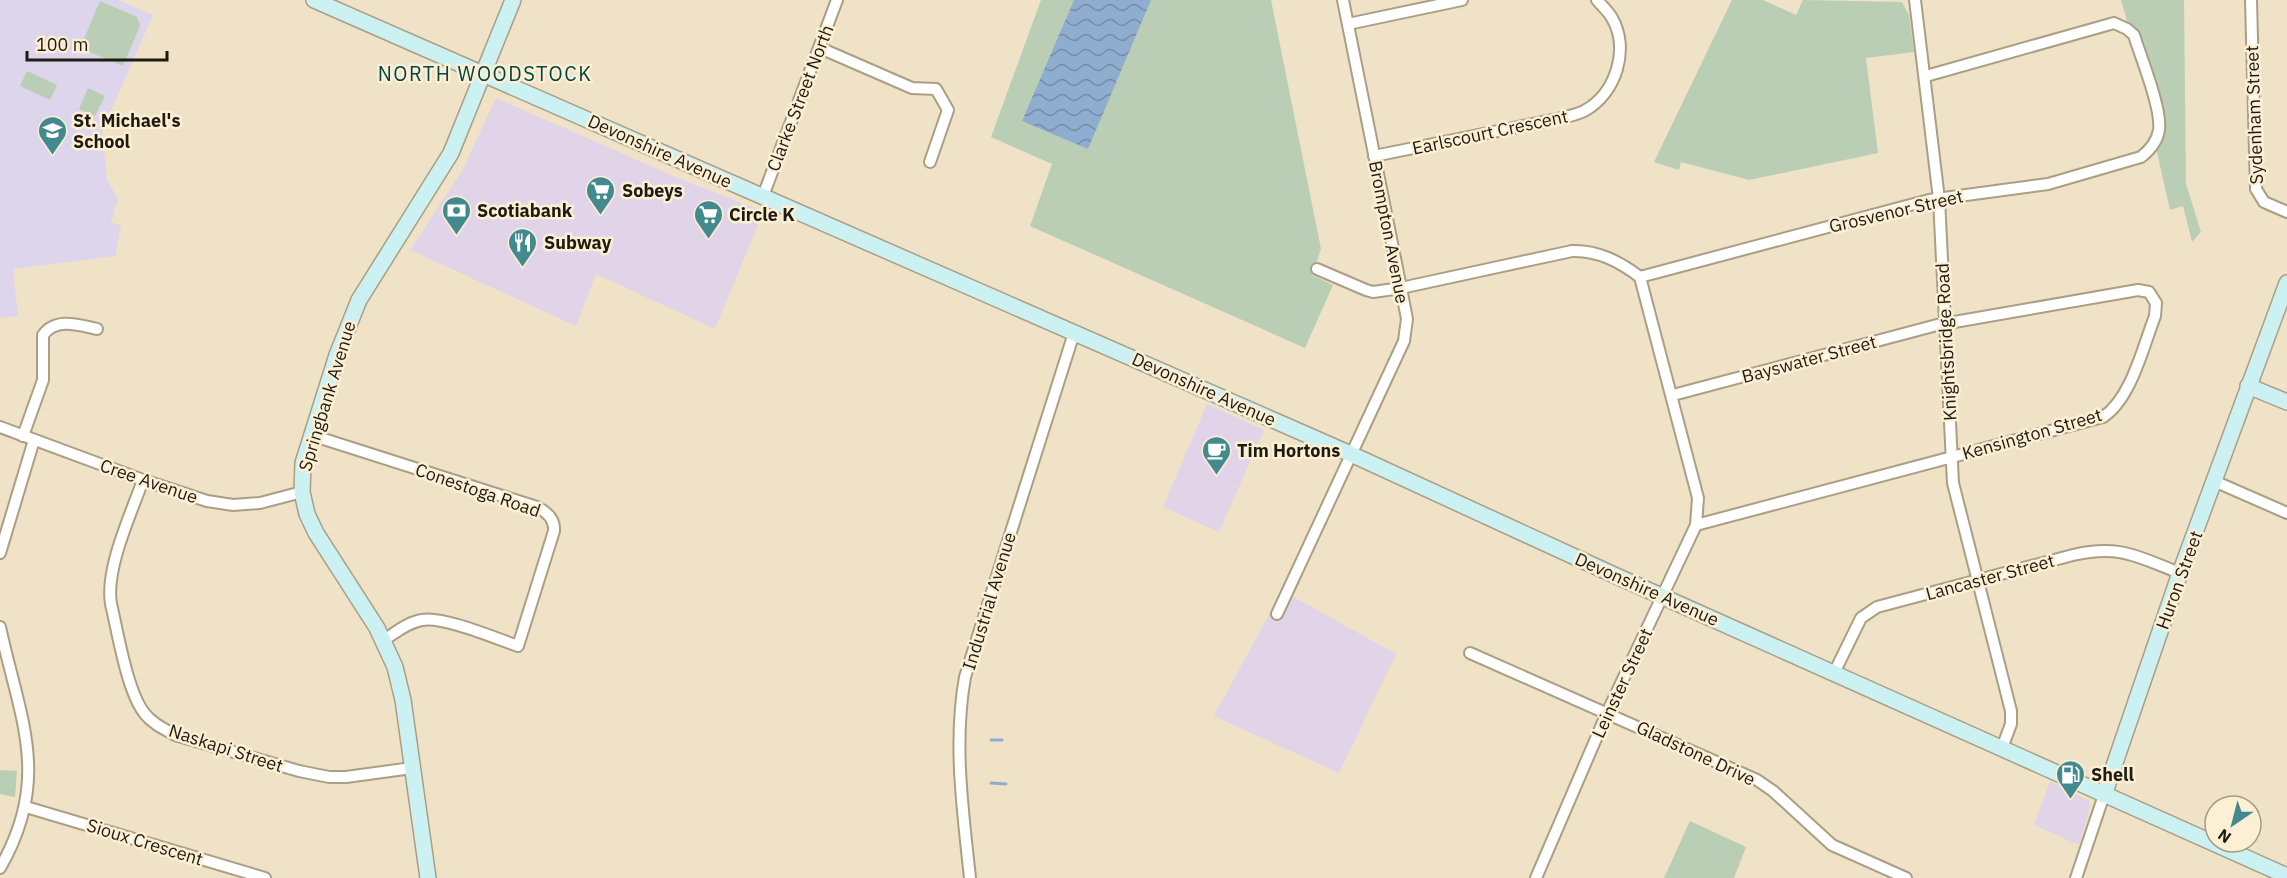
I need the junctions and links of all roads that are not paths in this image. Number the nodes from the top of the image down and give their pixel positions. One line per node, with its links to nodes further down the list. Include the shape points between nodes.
1 (314, 0): 11 (main road, Devonshire Avenue)
2 (513, 0): 11 (main road, Springbank Avenue)
3 (837, 0): 10 (street, Clarke Street North)
4 (1343, 0): 9 (street, Brompton Avenue)
5 (1462, 0): 9 (street)
6 (1597, 0): 13 (street, Earlscourt Crescent, via 1613,19 1620,57 1611,84 1594,104 1557,119)
7 (1915, 0): 12 (street, Knightsbridge Road)
8 (2251, 0): 17 (street, Sydenham Street, via 2256,189 2264,202)
9 (1348, 24): 13 (street, Brompton Avenue)
10 (820, 48): 14 (street, via 912,88 936,89 948,110); 15 (street, Clarke Street North)
11 (485, 74): 15 (main road, Devonshire Avenue); 29 (main road, Springbank Avenue, via 446,163 359,300)
12 (1926, 76): 16 (street, Knightsbridge Road); 16 (street, Grosvenor Street, via 2114,23 2134,35 2158,112 2153,144 2141,157 2048,184)
13 (1374, 156): 21 (street, Brompton Avenue)
14 (930, 162)
15 (764, 196): 24 (main road, Devonshire Avenue)
16 (1939, 199): 19 (street, Grosvenor Street); 22 (street, Knightsbridge Road)
17 (2287, 212)
18 (1317, 269): 21 (street, via 1373,292)
19 (1641, 277): 21 (street, via 1597,254 1576,251); 26 (street, Leinster Street)
20 (2287, 284): 25 (main road, Huron Street)
21 (1401, 288): 31 (street, Brompton Avenue, via 1407,319 1404,341)
22 (1946, 323): 26 (street, Bayswater Street); 32 (street, Knightsbridge Road); 32 (street, Kensington Street, via 2138,290 2149,292 2156,309 2124,396 2108,414)
23 (97, 329): 30 (street, via 72,323 53,325 46,331 42,341 43,380)
24 (1074, 333): 31 (main road, Devonshire Avenue); 56 (street, Industrial Avenue, via 965,677 959,754)
25 (2248, 386): 27 (main road); 34 (main road, Huron Street)
26 (1673, 395): 37 (street, Leinster Street, via 1698,498)
27 (2287, 402)
28 (0, 427): 30 (street, Cree Avenue)
29 (311, 435): 35 (main road, Springbank Avenue, via 303,463); 44 (street, Conestoga Road, via 537,507 549,515 554,525 518,646 426,620)
30 (28, 438): 33 (street, Cree Avenue); 38 (street)
31 (1353, 455): 41 (main road, Devonshire Avenue); 42 (street, Brompton Avenue)
32 (1951, 458): 37 (street, Kensington Street); 40 (street, Knightsbridge Road, via 1956,501)
33 (143, 480): 35 (street, Cree Avenue, via 207,501 233,505); 49 (street, Naskapi Street, via 113,569 110,590 133,691 146,715 176,735 316,775 346,777)
34 (2214, 481): 36 (street); 39 (main road, Huron Street)
35 (302, 492): 44 (main road, Springbank Avenue, via 319,538)
36 (2287, 513)
37 (1696, 525): 41 (street, Leinster Street)
38 (0, 554)
39 (2180, 573): 40 (street, Lancaster Street, via 2123,552 2101,549); 50 (main road, Huron Street)
40 (1977, 580): 46 (street, Lancaster Street, via 1868,612 1855,627); 48 (street, Knightsbridge Road, via 2011,711 2011,724)
41 (1662, 596): 46 (main road, Devonshire Avenue); 47 (street, Leinster Street)
42 (1277, 614)
43 (0, 627): 51 (street, via 29,747)
44 (384, 640): 49 (main road, Springbank Avenue, via 400,684)
45 (1470, 653): 47 (street, Gladstone Drive)
46 (1834, 674): 48 (main road, Devonshire Avenue)
47 (1607, 713): 57 (street, Leinster Street); 58 (street, Gladstone Drive, via 1757,780 1832,845)
48 (2002, 748): 50 (main road, Devonshire Avenue)
49 (412, 768): 55 (main road, Springbank Avenue)
50 (2104, 795): 53 (main road, Devonshire Avenue); 59 (street, Huron Street)
51 (26, 807): 52 (street); 54 (street, Sioux Crescent)
52 (0, 868)
53 (2287, 876)
54 (265, 878)
55 (428, 878)
56 (970, 878)
57 (1536, 878)
58 (1906, 878)
59 (2076, 878)

